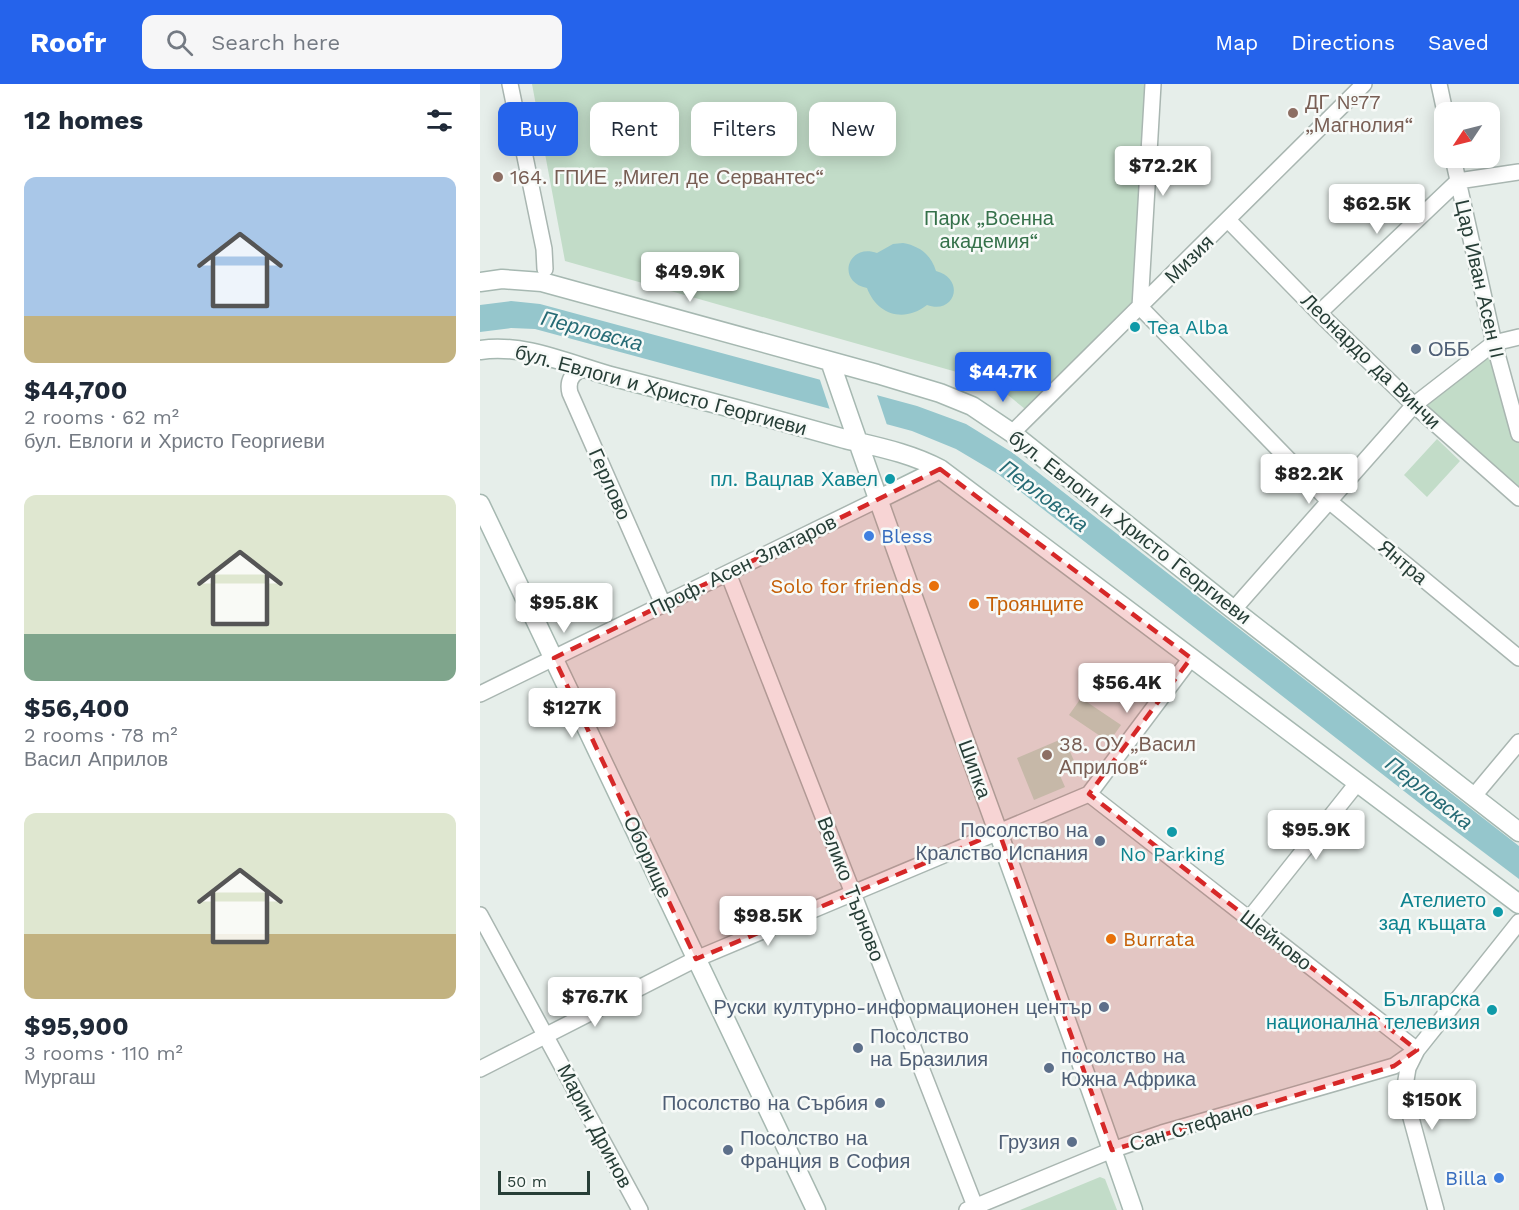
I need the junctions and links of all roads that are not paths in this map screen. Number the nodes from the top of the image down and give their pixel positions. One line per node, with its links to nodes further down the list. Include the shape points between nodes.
1 (510, 84): 10 (street)
2 (1153, 84): 12 (street)
3 (1364, 84): 9 (street, Мизия)
4 (1439, 84): 5 (street)
5 (1442, 102)
6 (1455, 168): 8 (street, Цар Иван Асен II)
7 (1519, 172): 8 (street)
8 (1458, 181): 13 (street); 15 (street, Цар Иван Асен II)
9 (1228, 220): 12 (street, Мизия); 13 (street, Леонардо да Винчи)
10 (545, 269)
11 (480, 282): 17 (main road, бул. Евлоги и Христо Георгиеви, via 542,282)
12 (1140, 307): 20 (street, Мизия); 26 (street, Янтра)
13 (1319, 313): 19 (street, Леонардо да Винчи)
14 (1519, 337): 15 (street)
15 (1494, 343): 19 (street); 21 (street, Цар Иван Асен II)
16 (480, 350): 18 (main road, бул. Евлоги и Христо Георгиеви, via 518,350)
17 (830, 361): 20 (main road, бул. Евлоги и Христо Георгиеви, via 940,393 972,406); 22 (main road, Шипка)
18 (584, 369): 22 (main road, бул. Евлоги и Христо Георгиеви); 29 (street, Герлово, via 571,377 568,388)
19 (1414, 405): 24 (street, Леонардо да Винчи); 26 (street)
20 (1012, 433): 30 (main road, бул. Евлоги и Христо Георгиеви)
21 (1519, 434)
22 (857, 442): 23 (main road, бул. Евлоги и Христо Георгиеви, via 919,458); 25 (main road, Шипка)
23 (940, 469): 25 (main road); 32 (main road, бул. Евлоги и Христо Георгиеви)
24 (1519, 498)
25 (877, 500): 28 (street, Проф. Асен Златаров); 39 (main road, Шипка)
26 (1329, 501): 30 (street); 33 (street, Янтра)
27 (480, 504): 31 (main road, Оборище)
28 (728, 573): 29 (street, Проф. Асен Златаров); 41 (street, Велико Търново)
29 (663, 604): 31 (street, Проф. Асен Златаров)
30 (1234, 609): 38 (main road, бул. Евлоги и Христо Георгиеви)
31 (554, 658): 34 (street, Проф. Асен Златаров); 46 (main road, Оборище)
32 (1191, 658): 36 (main road, бул. Евлоги и Христо Георгиеви); 37 (street)
33 (1519, 658)
34 (480, 694)
35 (1519, 742): 38 (street)
36 (1358, 782): 42 (main road, бул. Евлоги и Христо Георгиеви); 44 (street)
37 (1089, 794): 39 (street); 44 (street, Шейново)
38 (1473, 797): 40 (main road, бул. Евлоги и Христо Георгиеви)
39 (999, 832): 41 (street); 50 (main road, Шипка)
40 (1519, 832)
41 (853, 894): 46 (street); 51 (street, Велико Търново)
42 (1519, 904)
43 (480, 915): 47 (street, Марин Дринов)
44 (1249, 919): 48 (street, Шейново)
45 (1519, 922): 48 (street)
46 (696, 959): 47 (street); 53 (main road, Оборище)
47 (546, 1035): 49 (street); 52 (street, Марин Дринов)
48 (1417, 1050): 50 (street, Сан Стефано, via 1394,1066); 55 (street, via 1408,1068 1404,1092)
49 (480, 1069)
50 (1112, 1150): 51 (street, Сан Стефано); 54 (main road, Шипка)
51 (971, 1208)
52 (640, 1210)
53 (816, 1210)
54 (1133, 1210)
55 (1436, 1210)

